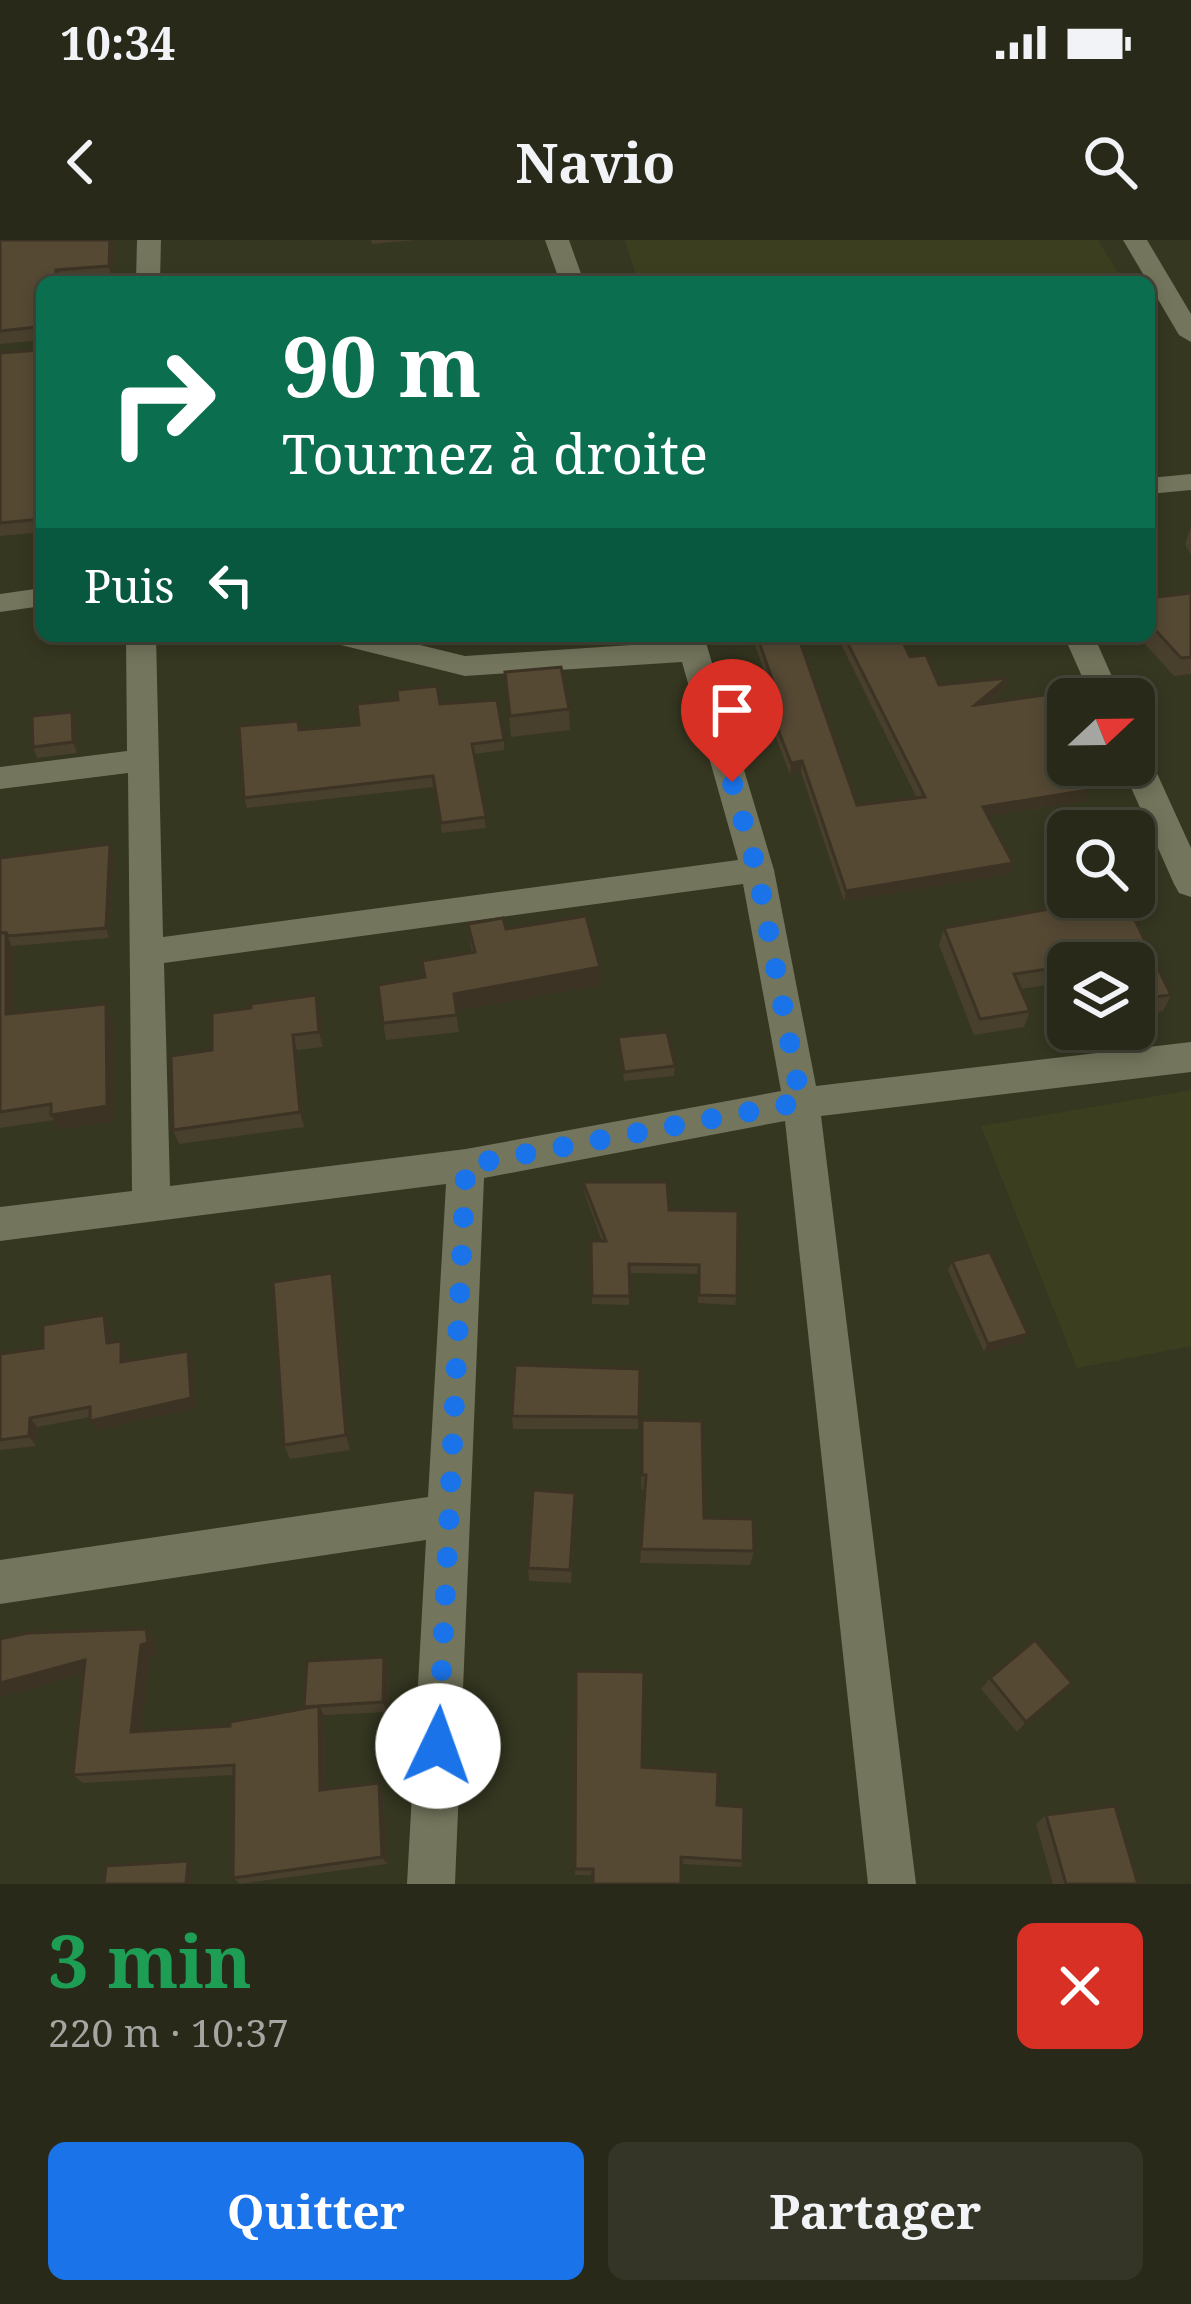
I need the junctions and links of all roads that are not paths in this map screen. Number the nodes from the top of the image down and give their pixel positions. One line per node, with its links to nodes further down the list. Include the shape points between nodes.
1 (148, 240): 5 (street)
2 (557, 240): 6 (street)
3 (1163, 240): 4 (street)
4 (1136, 241): 7 (street)
5 (148, 276)
6 (570, 276)
7 (1191, 335)
8 (1191, 482): 9 (street)
9 (1155, 485)
10 (36, 598): 11 (street)
11 (0, 603)
12 (141, 642): 17 (street)
13 (367, 642): 15 (street, via 465,666)
14 (1082, 642): 16 (street)
15 (692, 644): 20 (street)
16 (1098, 678)
17 (145, 760): 18 (street); 22 (street)
18 (0, 778)
19 (1147, 786): 21 (street)
20 (757, 870): 22 (street); 24 (street)
21 (1191, 884)
22 (150, 952): 26 (street)
23 (1191, 1057): 24 (street)
24 (801, 1102): 25 (street); 31 (street)
25 (466, 1165): 26 (street); 28 (street)
26 (152, 1202): 27 (street)
27 (0, 1224)
28 (450, 1515): 29 (street); 30 (street)
29 (0, 1582)
30 (431, 1884)
31 (892, 1884)

